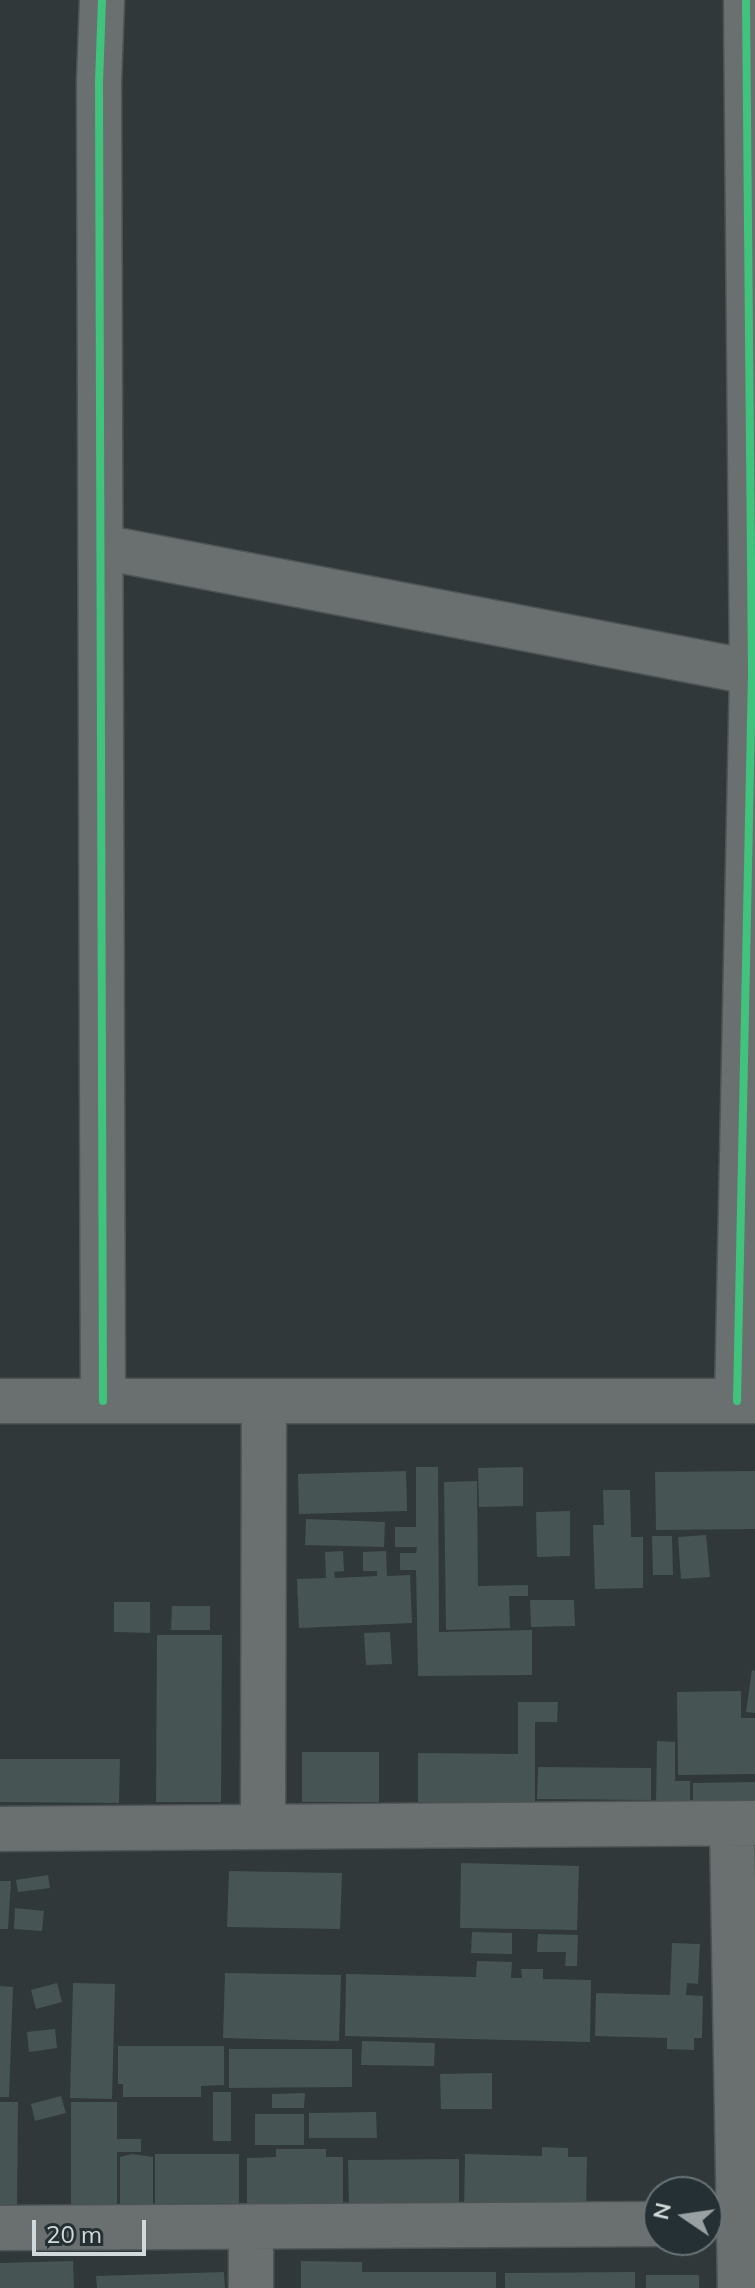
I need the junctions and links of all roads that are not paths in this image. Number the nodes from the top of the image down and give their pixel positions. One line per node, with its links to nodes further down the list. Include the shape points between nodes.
1 (102, 0): 4 (street)
2 (746, 0): 3 (street)
3 (752, 296): 5 (street)
4 (102, 547): 5 (street); 7 (street)
5 (754, 673): 9 (street)
6 (0, 1401): 7 (street)
7 (103, 1401): 8 (street)
8 (264, 1401): 9 (street); 11 (street)
9 (746, 1401)
10 (743, 1823): 11 (street); 13 (street)
11 (263, 1825): 12 (street)
12 (0, 1829)
13 (723, 2223): 18 (street)
14 (643, 2224): 16 (street)
15 (0, 2228): 16 (street)
16 (251, 2228): 17 (street)
17 (251, 2288)
18 (740, 2288)

